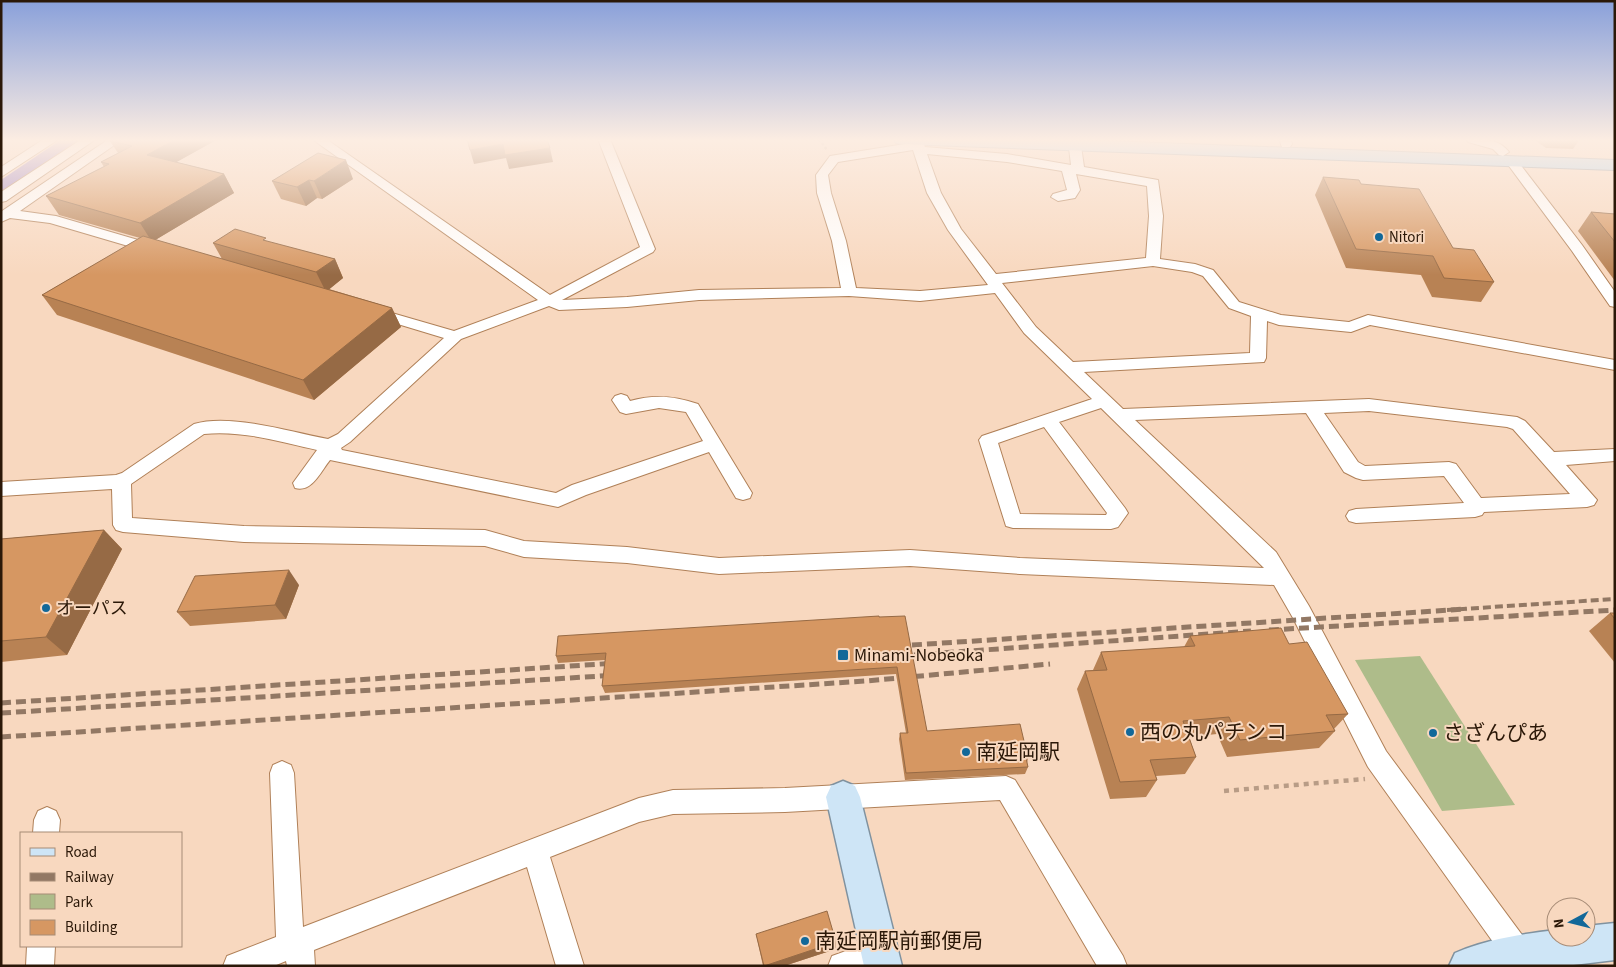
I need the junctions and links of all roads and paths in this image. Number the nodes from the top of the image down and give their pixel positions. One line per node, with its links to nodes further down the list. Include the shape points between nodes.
1 (22, 184): 11 (street)
2 (52, 184): 12 (street)
3 (386, 184): 17 (street)
4 (622, 184): 17 (street, via 648,249)
5 (823, 184): 16 (street)
6 (930, 184): 15 (street, via 955,230)
7 (1074, 184): 10 (street, via 1070,195)
8 (1153, 184): 14 (street, via 1156,216)
9 (1529, 184): 18 (street)
10 (1058, 197)
11 (1, 198)
12 (4, 217): 13 (street, via 51,219)
13 (173, 255)
14 (1153, 262): 15 (street); 20 (street, via 1208,273 1234,305)
15 (996, 284): 16 (street, via 920,296); 23 (street, via 1030,330)
16 (849, 292): 17 (street, via 700,295 559,305)
17 (549, 301): 21 (street)
18 (1615, 304)
19 (361, 309): 21 (street)
20 (1259, 314): 22 (street, via 1279,320 1351,328 1368,320); 23 (street, via 1258,358)
21 (455, 336): 30 (street, via 344,438)
22 (1615, 365)
23 (1069, 368): 25 (street)
24 (621, 400): 29 (street, via 626,408 662,401 678,402 692,408)
25 (1104, 401): 27 (street); 28 (street)
26 (1311, 407): 27 (street); 32 (street, via 1369,405 1511,421 1519,425); 37 (street, via 1351,467 1363,473 1449,469)
27 (1119, 415): 39 (street, via 1270,558)
28 (1048, 420): 28 (street, via 988,440 1013,521 1111,522 1118,514)
29 (713, 444): 30 (street, via 558,500 336,455); 36 (street)
30 (330, 446): 33 (street, via 208,426 200,428); 34 (street)
31 (1615, 455): 32 (street)
32 (1550, 458): 37 (street, via 1587,500)
33 (121, 481): 35 (street); 39 (street, via 122,525 244,534 485,538 524,550 627,555 719,566 910,558)
34 (302, 482)
35 (1, 489)
36 (743, 492)
37 (1476, 505): 38 (street, via 1475,510)
38 (1356, 516)
39 (1281, 577): 41 (street, via 1377,759)
40 (282, 773): 47 (street)
41 (1390, 777): 42 (path); 48 (street)
42 (1224, 791)
43 (843, 797): 44 (street, via 673,802 639,810); 49 (main road); 54 (street, via 1006,788)
44 (535, 850): 47 (street); 52 (street)
45 (1615, 941): 48 (main road)
46 (41, 947): 50 (street)
47 (296, 951): 51 (street)
48 (1518, 953): 55 (main road)
49 (881, 959): 53 (street)
50 (40, 966)
51 (237, 966)
52 (570, 966)
53 (842, 966)
54 (1113, 966)
55 (1468, 966)

